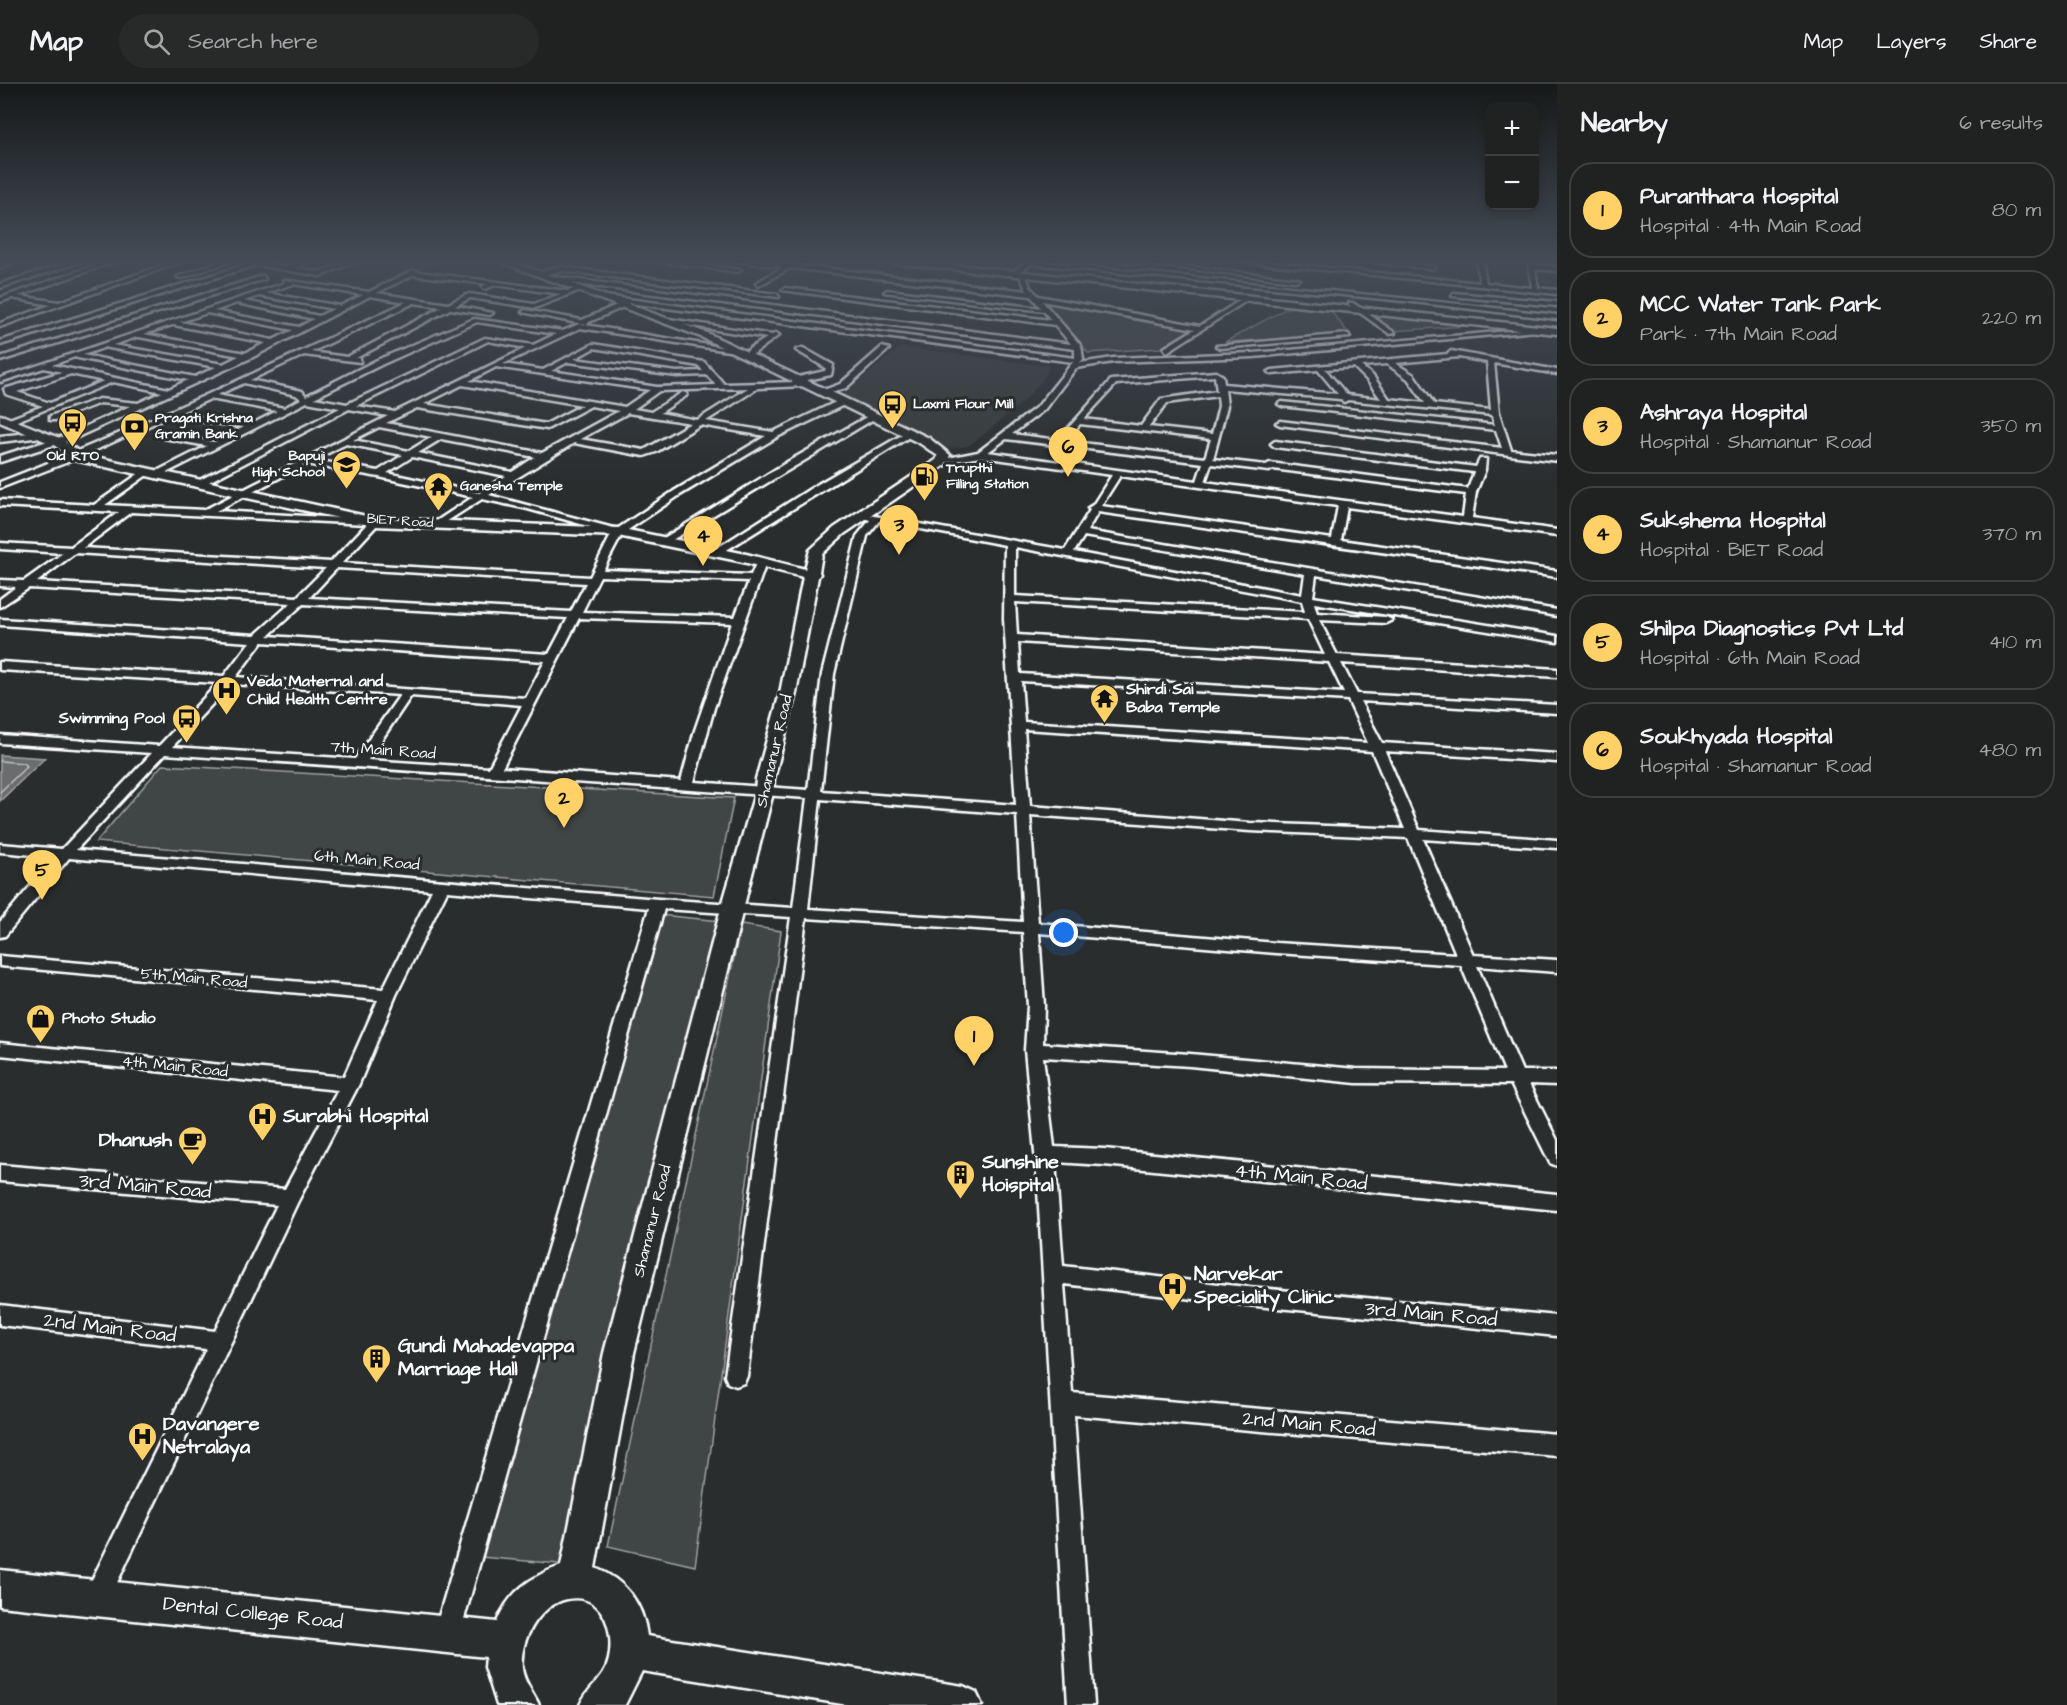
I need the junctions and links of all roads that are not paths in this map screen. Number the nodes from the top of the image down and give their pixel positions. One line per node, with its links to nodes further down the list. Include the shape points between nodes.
1 (30, 335): 29 (street)
2 (83, 335): 46 (street)
3 (135, 335): 30 (street)
4 (140, 335): 45 (street)
5 (234, 335): 28 (street)
6 (289, 335): 28 (street)
7 (341, 335): 39 (street)
8 (396, 335): 47 (street)
9 (442, 335): 53 (street)
10 (463, 335): 25 (street)
11 (560, 335): 33 (street)
12 (617, 335): 31 (street)
13 (631, 335): 40 (street)
14 (705, 335): 40 (main road)
15 (758, 335): 24 (street)
16 (777, 335): 24 (street)
17 (881, 335): 49 (street)
18 (983, 335): 34 (street)
19 (1031, 335): 26 (street)
20 (1067, 335): 26 (street)
21 (1191, 335): 38 (street)
22 (1482, 335): 27 (street)
23 (1357, 336): 32 (street)
24 (773, 337): 40 (street, via 752,351)
25 (487, 339): 33 (street); 91 (street)
26 (1071, 340): 34 (street)
27 (1414, 341): 43 (street); 44 (street)
28 (274, 342): 45 (street)
29 (0, 344)
30 (105, 345): 41 (street); 57 (street)
31 (593, 346): 48 (street); 63 (street, via 701,364)
32 (1214, 346)
33 (534, 347): 55 (street)
34 (1077, 347): 49 (street)
35 (1190, 348): 38 (street)
36 (885, 349): 79 (street, via 843,386)
37 (800, 350): 70 (street, via 830,367 828,373)
38 (1167, 350): 49 (street)
39 (303, 353): 47 (street); 50 (street)
40 (741, 353): 70 (main road)
41 (75, 355): 54 (street); 65 (street)
42 (1198, 355): 43 (street); 49 (street); 64 (street)
43 (1253, 355): 61 (street)
44 (1459, 355): 51 (street); 52 (street)
45 (246, 356): 50 (street); 57 (street)
46 (0, 359)
47 (348, 359): 53 (street)
48 (567, 360): 60 (street); 63 (street, via 677,374)
49 (1077, 361): 115 (street, via 1041,408)
50 (284, 362): 68 (street)
51 (1389, 362): 56 (street); 92 (street, via 1412,377)
52 (1490, 362): 62 (street); 96 (street)
53 (378, 363): 83 (street)
54 (44, 365): 59 (street); 66 (street)
55 (495, 365): 60 (street); 69 (street)
56 (1356, 365): 58 (street); 85 (street)
57 (224, 366): 65 (street)
58 (1320, 368): 61 (street); 82 (street)
59 (71, 371): 67 (street); 78 (street)
60 (544, 372): 74 (street)
61 (1272, 372): 76 (street)
62 (1557, 372)
63 (709, 373): 73 (street)
64 (1216, 374): 75 (street); 104 (street, via 1114,382)
65 (196, 379): 77 (street)
66 (0, 380)
67 (112, 380): 77 (street); 88 (street)
68 (243, 381): 81 (street); 83 (street, via 298,393)
69 (461, 382): 86 (street); 90 (street)
70 (801, 382): 71 (street); 79 (main road)
71 (758, 386): 73 (street); 103 (street)
72 (0, 388): 78 (street)
73 (723, 388): 74 (street)
74 (657, 389): 94 (street)
75 (1220, 390): 76 (street); 109 (street, via 1164,400); 116 (street, via 1223,406)
76 (1278, 390): 82 (street); 87 (street)
77 (170, 391): 89 (street)
78 (9, 392): 88 (street)
79 (824, 393): 84 (main road)
80 (683, 394): 98 (street)
81 (208, 396): 93 (street); 97 (street)
82 (1345, 398): 85 (street); 95 (street)
83 (306, 399): 91 (street); 93 (street)
84 (843, 402): 100 (main road); 113 (street)
85 (1387, 402): 92 (street)
86 (591, 403): 90 (street, via 547,427); 94 (street)
87 (1282, 404): 95 (street); 105 (street)
88 (49, 405): 102 (street)
89 (139, 405): 101 (street, via 99,401); 120 (street)
90 (415, 405): 99 (street)
91 (349, 407): 99 (street); 141 (street)
92 (1432, 407): 96 (street)
93 (284, 410): 107 (street)
94 (627, 410): 98 (street); 118 (street)
95 (1342, 411): 108 (street)
96 (1495, 413): 108 (street)
97 (166, 414): 107 (street); 128 (street)
98 (653, 414): 103 (street)
99 (396, 415): 106 (street)
100 (873, 417): 110 (main road); 160 (street)
101 (53, 418)
102 (3, 421): 111 (main road, BIET Road)
103 (699, 422): 113 (street); 118 (street, via 644,453)
104 (1078, 422): 109 (street); 121 (street)
105 (1280, 423): 122 (street); 124 (street)
106 (378, 424): 114 (street); 119 (street)
107 (252, 426): 123 (street)
108 (1499, 428): 125 (street)
109 (1143, 429): 116 (street)
110 (910, 434): 132 (main road, via 938,448 944,455); 165 (street)
111 (39, 435): 117 (street); 120 (main road, BIET Road)
112 (161, 435): 123 (street)
113 (774, 435): 157 (street)
114 (440, 436): 126 (street); 129 (street)
115 (1006, 436): 121 (street); 127 (street)
116 (1216, 437): 134 (street)
117 (0, 439)
118 (573, 440): 129 (street)
119 (344, 441): 126 (street); 133 (street)
120 (58, 442): 128 (main road, BIET Road); 131 (street)
121 (1060, 443): 134 (street)
122 (1275, 444): 135 (street); 140 (street)
123 (216, 445): 137 (street)
124 (1486, 449): 125 (street); 135 (street)
125 (1507, 452): 130 (street)
126 (409, 454): 138 (street); 139 (street)
127 (981, 454): 132 (street); 136 (street)
128 (75, 456): 137 (main road, BIET Road); 143 (street)
129 (543, 456): 139 (street)
130 (1557, 458)
131 (0, 459)
132 (942, 460): 153 (main road, Shamanur Road)
133 (304, 461): 138 (street); 145 (street)
134 (1207, 461): 140 (street); 142 (street)
135 (1481, 470): 144 (street)
136 (1117, 473): 142 (street); 150 (street)
137 (150, 474): 141 (main road, BIET Road); 149 (street)
138 (379, 474): 146 (street)
139 (514, 475): 146 (street)
140 (1267, 477): 142 (street); 144 (street); 148 (street)
141 (200, 484): 145 (main road, BIET Road)
142 (1200, 484)
143 (0, 485)
144 (1471, 492): 154 (street)
145 (242, 493): 152 (street); 155 (main road, BIET Road)
146 (479, 497): 156 (street); 157 (street)
147 (0, 503): 149 (street)
148 (1343, 503): 154 (street); 161 (street)
149 (94, 508): 151 (street)
150 (1094, 508): 158 (street); 161 (street)
151 (128, 510): 152 (street); 164 (street)
152 (206, 513): 155 (street)
153 (869, 517): 162 (street); 170 (main road, Shamanur Road, via 839,531 815,553); 208 (street, via 828,674)
154 (1467, 521): 159 (street)
155 (375, 522): 156 (main road, BIET Road); 168 (street)
156 (438, 524): 157 (main road, BIET Road)
157 (618, 532): 160 (main road, BIET Road); 172 (street)
158 (1082, 533): 166 (street); 169 (street)
159 (1557, 533)
160 (664, 541): 165 (main road, BIET Road)
161 (1336, 543): 171 (street)
162 (1010, 544): 166 (street); 176 (street)
163 (0, 546): 164 (street)
164 (74, 551): 168 (street); 175 (street)
165 (716, 552): 167 (main road, BIET Road)
166 (1068, 554): 177 (street)
167 (761, 563): 170 (main road, BIET Road); 173 (street)
168 (335, 565): 172 (street); 178 (street)
169 (1311, 572): 177 (street); 180 (street)
170 (813, 573): 207 (main road, Shamanur Road)
171 (1557, 574)
172 (595, 576): 173 (street); 181 (street)
173 (755, 578): 183 (street)
174 (0, 583): 175 (street)
175 (30, 584): 178 (street); 179 (street)
176 (1011, 599): 182 (street); 187 (street)
177 (1307, 599): 182 (street); 185 (street)
178 (301, 600): 181 (street); 186 (street)
179 (0, 604)
180 (1557, 613)
181 (576, 614): 183 (street); 189 (street)
182 (1312, 616): 185 (street); 190 (street)
183 (738, 620): 206 (street, via 691,760)
184 (0, 622): 186 (street)
185 (1474, 626): 188 (street)
186 (259, 638): 189 (street); 194 (street)
187 (1012, 638): 190 (street); 193 (street)
188 (1557, 639)
189 (553, 658): 197 (street)
190 (1333, 658): 192 (street); 196 (street)
191 (0, 666): 194 (street)
192 (1557, 673)
193 (1015, 677): 196 (street); 199 (street)
194 (227, 681): 195 (street); 202 (street)
195 (408, 692): 197 (street); 204 (street)
196 (1352, 695): 198 (street); 201 (street)
197 (530, 702): 205 (street)
198 (1557, 709)
199 (1018, 725): 201 (street); 209 (street)
200 (0, 740): 202 (street, 7th Main Road)
201 (1377, 747): 203 (street); 210 (street)
202 (162, 752): 204 (street, 7th Main Road); 213 (street)
203 (1557, 758)
204 (358, 764): 205 (street, 7th Main Road)
205 (493, 773): 206 (street, 7th Main Road)
206 (687, 786): 207 (street, 7th Main Road)
207 (764, 793): 208 (street, 7th Main Road); 216 (main road, Shamanur Road)
208 (812, 796): 209 (street, 7th Main Road); 217 (street)
209 (1021, 809): 210 (street, 7th Main Road, via 1250,827); 218 (street)
210 (1414, 834): 211 (street, 7th Main Road); 221 (street)
211 (1557, 844)
212 (0, 848): 213 (street, 6th Main Road)
213 (66, 853): 214 (street, 6th Main Road); 219 (street)
214 (442, 885): 215 (street, 6th Main Road); 223 (street)
215 (658, 904): 216 (street, 6th Main Road); 244 (street)
216 (732, 909): 217 (street, 6th Main Road); 241 (main road, Shamanur Road, via 619,1353)
217 (799, 913): 218 (street, 6th Main Road); 238 (street)
218 (1030, 927): 221 (street, 6th Main Road); 225 (street, via 1036,1006)
219 (0, 932)
220 (0, 961): 223 (street, 5th Main Road)
221 (1467, 961): 222 (street, 6th Main Road); 226 (street)
222 (1557, 966)
223 (388, 995): 228 (street)
224 (0, 1049): 228 (street, 4th Main Road)
225 (1034, 1050): 226 (street, via 1356,1076); 229 (street)
226 (1516, 1077): 227 (street); 230 (street)
227 (1557, 1078)
228 (350, 1084): 232 (street)
229 (1045, 1154): 233 (street, 4th Main Road); 234 (street)
230 (1557, 1158)
231 (0, 1173): 232 (street, 3rd Main Road)
232 (290, 1198): 237 (street)
233 (1557, 1202)
234 (1054, 1274): 236 (street, 3rd Main Road); 239 (street)
235 (0, 1315): 237 (street, 2nd Main Road)
236 (1557, 1326)
237 (220, 1341): 243 (street)
238 (736, 1376)
239 (1061, 1403): 240 (street, 2nd Main Road); 250 (street)
240 (1557, 1445)
241 (575, 1582): 245 (main road, via 548,1588 532,1598 508,1631); 246 (main road, via 593,1584 618,1603 629,1633)
242 (0, 1588): 243 (main road, Dental College Road)
243 (97, 1597): 244 (main road, Dental College Road)
244 (447, 1633): 245 (main road, Dental College Road)
245 (506, 1641): 247 (main road, via 504,1671 509,1690)
246 (629, 1651): 248 (main road, via 617,1686); 249 (main road)
247 (519, 1705)
248 (599, 1705)
249 (963, 1705)
250 (1080, 1705)

